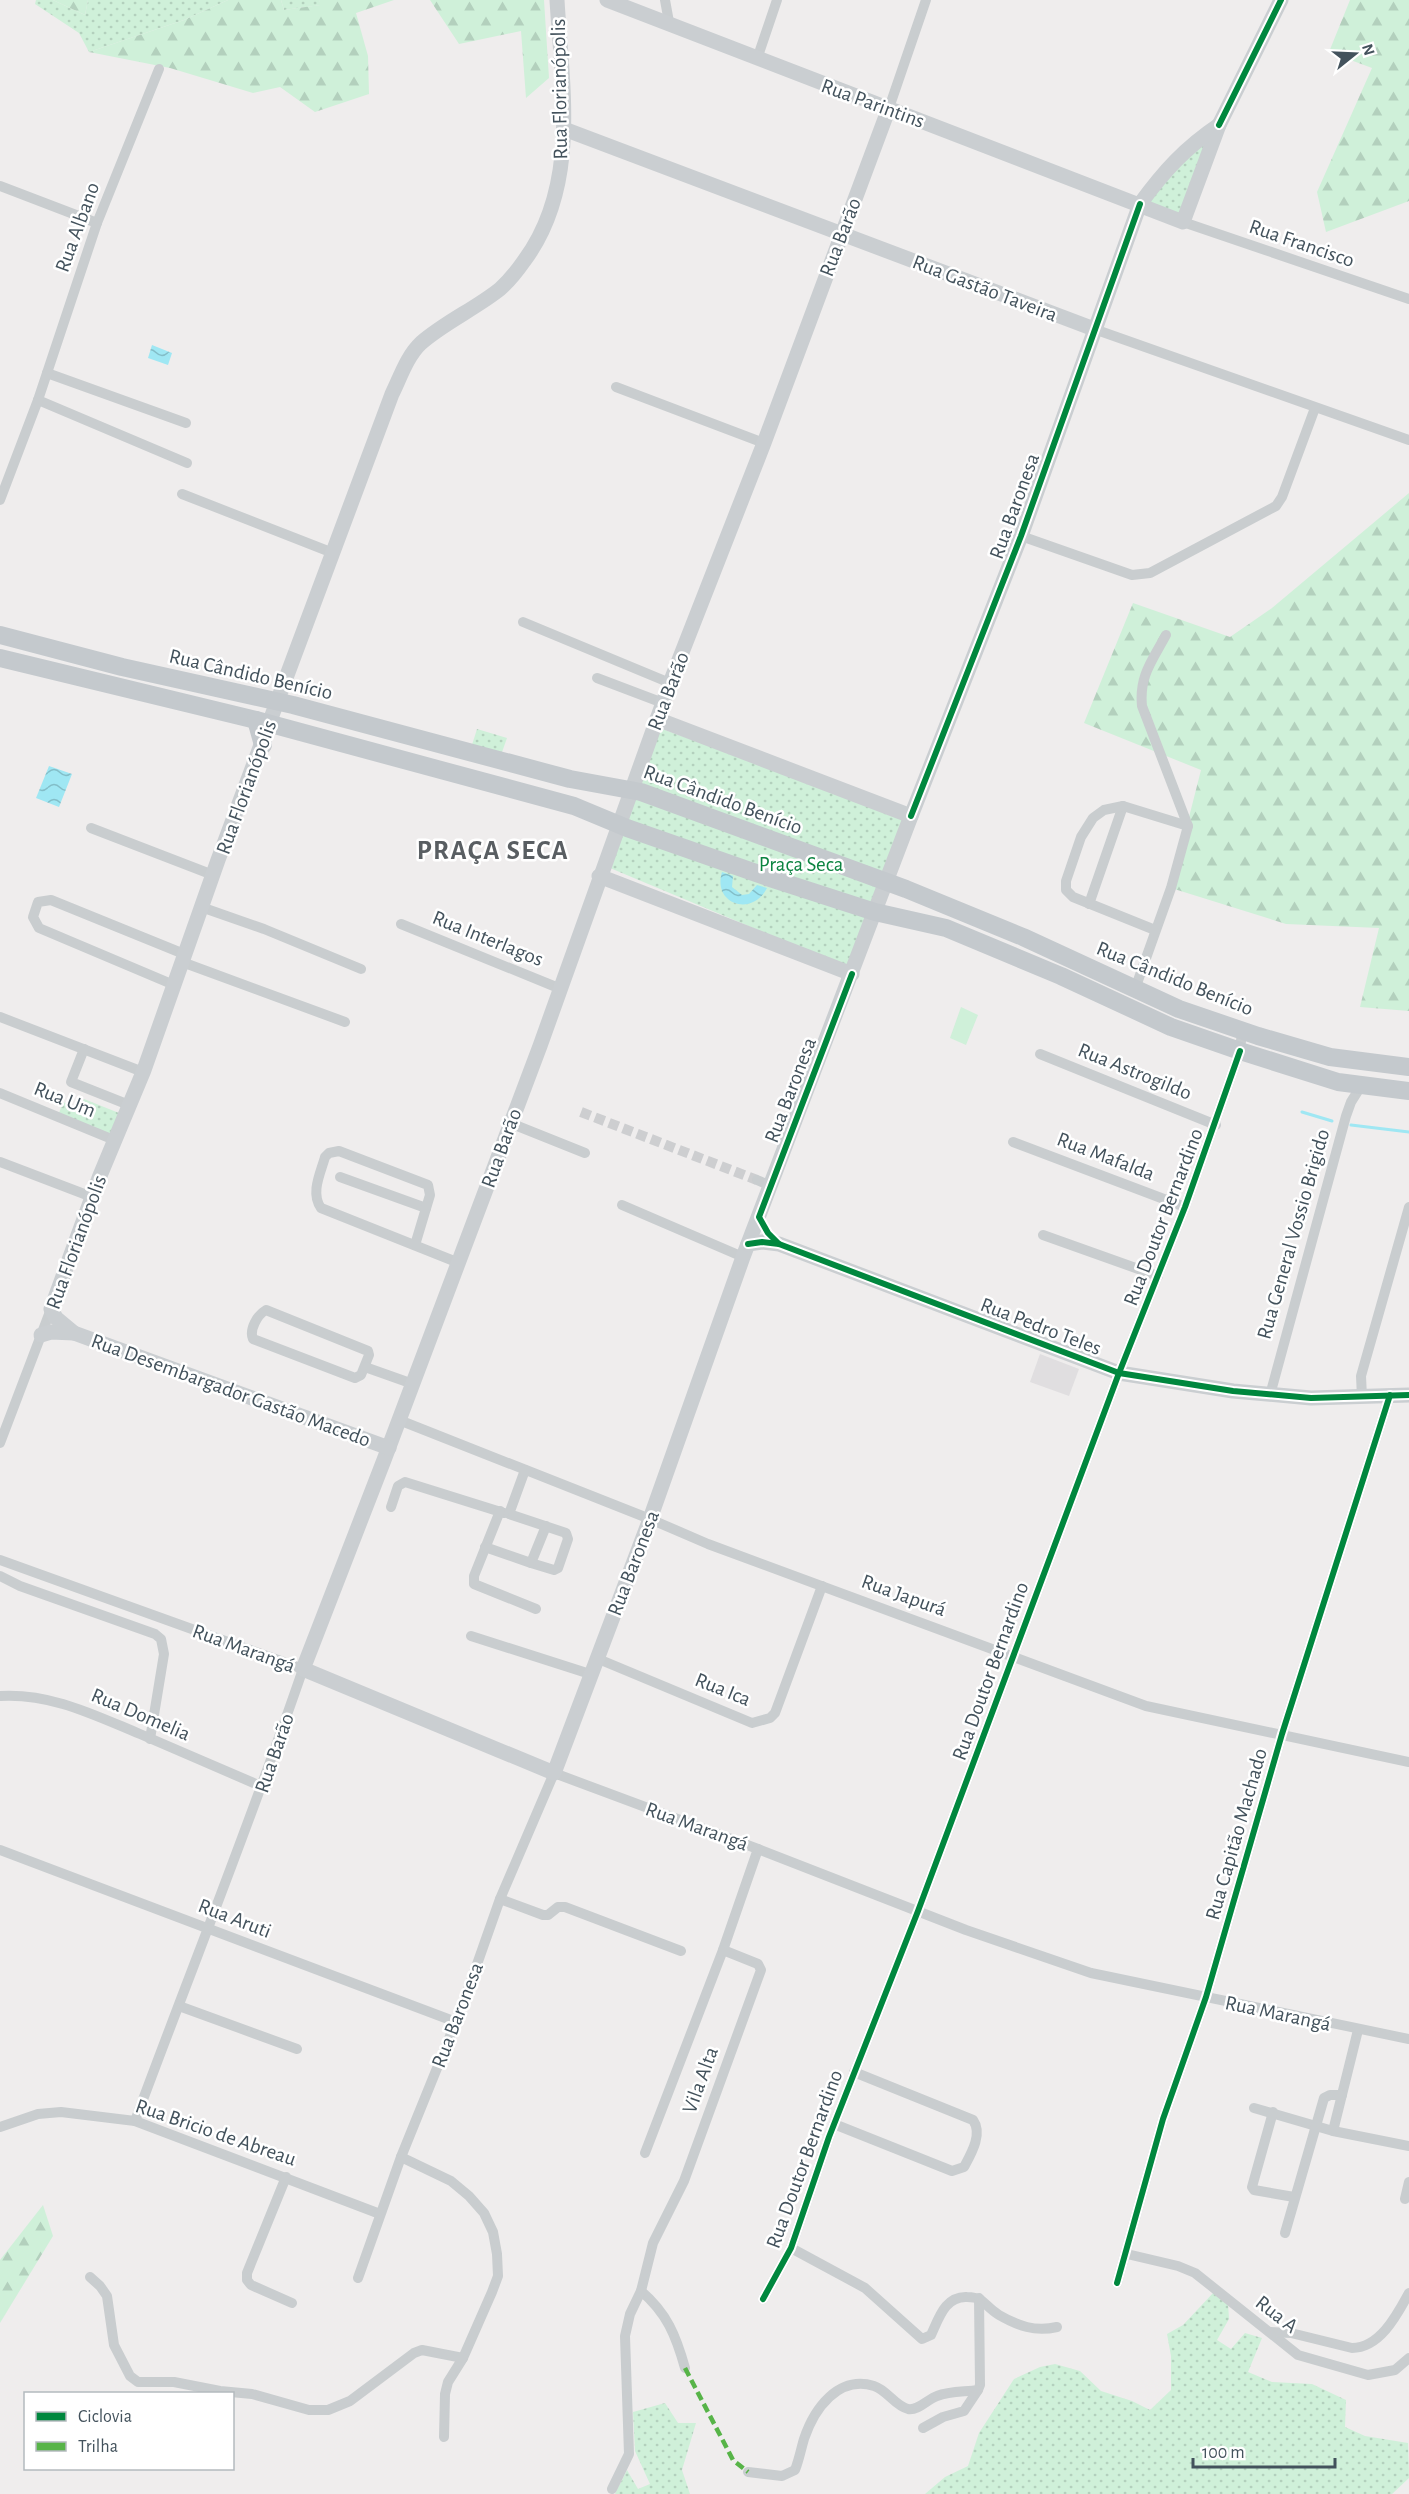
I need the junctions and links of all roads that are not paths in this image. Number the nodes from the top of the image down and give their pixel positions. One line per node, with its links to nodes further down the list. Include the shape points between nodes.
1 (557, 0): 11 (street, Rua Florianópolis)
2 (607, 0): 7 (street, Rua Parintins)
3 (665, 0): 7 (street)
4 (777, 0): 8 (street)
5 (926, 0): 10 (street, Rua Barão)
6 (1281, 0): 12 (street)
7 (669, 22): 8 (street, Rua Parintins)
8 (757, 59): 10 (street, Rua Parintins)
9 (159, 69): 16 (street, Rua Albano)
10 (889, 108): 14 (street, Rua Parintins); 17 (street, Rua Barão)
11 (564, 129): 17 (street, Rua Gastão Taveira); 33 (street, Rua Florianópolis, via 554,202 532,250 501,288 440,328 420,344 409,360 392,394)
12 (1208, 140): 14 (street, Rua Baronesa, via 1166,169); 15 (street)
13 (0, 186): 16 (street)
14 (1140, 204): 15 (street, Rua Parintins); 19 (street, Rua Baronesa)
15 (1182, 222): 18 (street, Rua Francisco)
16 (97, 223): 20 (street, Rua Albano)
17 (841, 234): 19 (street, Rua Gastão Taveira); 26 (street, Rua Barão)
18 (1409, 299)
19 (1094, 329): 23 (street, Rua Gastão Taveira); 32 (street, Rua Baronesa)
20 (47, 373): 22 (street, Rua Albano); 24 (street)
21 (616, 387): 26 (street)
22 (38, 400): 27 (street); 29 (street, Rua Albano)
23 (1315, 408): 25 (street, Rua Gastão Taveira); 32 (street, via 1276,506 1150,573 1132,575)
24 (186, 423)
25 (1409, 440)
26 (764, 443): 39 (street, Rua Barão)
27 (187, 463)
28 (0, 467): 29 (street)
29 (11, 471): 31 (street, Rua Albano)
30 (182, 494): 33 (street)
31 (0, 500)
32 (1022, 536): 47 (street, Rua Baronesa)
33 (333, 553): 40 (street, Rua Florianópolis)
34 (523, 622): 39 (street)
35 (0, 635): 40 (main road, Rua Cândido Benício)
36 (1166, 635): 49 (street, via 1140,689 1142,706)
37 (0, 658): 43 (main road, Rua Cândido Benício)
38 (597, 678): 41 (street)
39 (670, 683): 41 (street, Rua Barão)
40 (277, 702): 43 (street, Rua Florianópolis); 45 (main road, Rua Cândido Benício, via 570,779)
41 (663, 703): 42 (street, Rua Barão)
42 (657, 719): 45 (street, Rua Barão); 47 (street)
43 (263, 722): 44 (main road); 48 (main road, Rua Cândido Benício, via 557,801)
44 (263, 746): 51 (street, Rua Florianópolis)
45 (631, 789): 48 (street, Rua Barão); 53 (main road, Rua Cândido Benício)
46 (1123, 806): 49 (street); 54 (street); 54 (street, via 1104,810 1093,818 1081,837 1066,887 1073,897)
47 (911, 816): 53 (street, Rua Baronesa)
48 (618, 825): 52 (street, Rua Barão); 56 (main road, Rua Cândido Benício)
49 (1188, 826): 58 (street)
50 (91, 828): 51 (street)
51 (213, 875): 55 (street, Rua Florianópolis)
52 (599, 876): 61 (street); 63 (street, Rua Barão)
53 (886, 881): 56 (street, Rua Baronesa); 64 (main road, Rua Cândido Benício, via 1023,937)
54 (1089, 904): 58 (street)
55 (201, 907): 59 (street, Rua Florianópolis); 60 (street)
56 (875, 912): 61 (street, Rua Baronesa); 69 (main road, Rua Cândido Benício, via 946,928 1171,1027)
57 (401, 924): 63 (street, Rua Interlagos)
58 (1155, 930): 64 (street)
59 (183, 958): 62 (street, Rua Florianópolis); 62 (street, via 48,899 38,902 33,917 39,928); 66 (street)
60 (361, 969)
61 (852, 974): 89 (street, Rua Baronesa, via 764,1183)
62 (174, 985): 72 (street, Rua Florianópolis)
63 (561, 989): 77 (street, Rua Barão)
64 (1135, 989): 67 (main road, Rua Cândido Benício)
65 (0, 1017): 68 (street)
66 (345, 1023)
67 (1242, 1031): 69 (street, Rua Doutor Bernardino); 71 (main road, Rua Cândido Benício, via 1330,1057)
68 (84, 1049): 72 (street); 76 (street, via 71,1082)
69 (1240, 1051): 73 (main road, Rua Cândido Benício); 78 (street, Rua Doutor Bernardino)
70 (1040, 1054): 78 (street, Rua Astrogildo)
71 (1409, 1067)
72 (143, 1072): 76 (street, Rua Florianópolis)
73 (1361, 1086): 74 (main road, Rua Cândido Benício); 102 (street, Rua General Vossio Brigido, via 1346,1116)
74 (1409, 1091)
75 (0, 1093): 79 (street, Rua Um)
76 (129, 1105): 79 (street, Rua Florianópolis)
77 (510, 1123): 81 (street); 94 (street, Rua Barão)
78 (1215, 1125): 86 (street, Rua Doutor Bernardino)
79 (114, 1140): 84 (street, Rua Florianópolis)
80 (1012, 1142): 86 (street, Rua Mafalda)
81 (585, 1153)
82 (0, 1162): 84 (street)
83 (340, 1177): 88 (street)
84 (92, 1197): 96 (street, Rua Florianópolis)
85 (622, 1205): 93 (street)
86 (1185, 1207): 95 (street, Rua Doutor Bernardino)
87 (1409, 1207): 105 (street, via 1361,1376)
88 (426, 1208): 92 (street); 92 (street, via 428,1185 339,1152 325,1156 316,1191 321,1208)
89 (759, 1217): 91 (street); 93 (street, Rua Baronesa)
90 (1043, 1235): 95 (street)
91 (779, 1244): 93 (street, Rua Pedro Teles, via 762,1242); 100 (street, Rua Pedro Teles)
92 (415, 1245): 94 (street)
93 (746, 1250): 112 (street, Rua Baronesa)
94 (459, 1263): 101 (street, Rua Barão)
95 (1158, 1276): 100 (street, Rua Doutor Bernardino)
96 (51, 1309): 97 (street, Rua Desembargador Gastão Macedo); 98 (street, Rua Florianópolis)
97 (74, 1333): 98 (street, Rua Desembargador Gastão Macedo); 108 (street, Rua Desembargador Gastão Macedo)
98 (41, 1335): 107 (street, Rua Florianópolis)
99 (365, 1367): 99 (street, via 369,1355 366,1350 266,1310 251,1332 253,1339 355,1378); 101 (street)
100 (1119, 1373): 102 (street, Rua Pedro Teles); 121 (street, Rua Doutor Bernardino)
101 (413, 1384): 106 (street, Rua Barão)
102 (1270, 1395): 105 (street, Rua Pedro Teles)
103 (1390, 1395): 104 (street, Rua Pedro Teles); 105 (street, Rua Pedro Teles); 126 (street, Rua Capitão Machado)
104 (1409, 1395)
105 (1362, 1397)
106 (399, 1420): 108 (street, Rua Barão); 109 (street, Rua Japurá)
107 (0, 1443)
108 (389, 1448): 123 (street, Rua Barão)
109 (525, 1470): 111 (street); 112 (street, Rua Japurá)
110 (391, 1507): 111 (street, via 398,1486 405,1482)
111 (504, 1513): 113 (street); 114 (street)
112 (650, 1519): 118 (street, Rua Japurá); 122 (street, Rua Baronesa)
113 (546, 1526): 116 (street); 116 (street, via 568,1535 558,1568)
114 (485, 1547): 116 (street); 119 (street, via 473,1579 476,1586)
115 (0, 1560): 123 (street, Rua Marangá)
116 (531, 1563)
117 (0, 1576): 127 (street, via 161,1639 164,1654)
118 (822, 1586): 121 (street, Rua Japurá); 122 (street, Rua Ica, via 775,1713 762,1721 752,1723)
119 (536, 1609)
120 (471, 1636): 124 (street)
121 (1014, 1655): 126 (street, Rua Japurá, via 1155,1708); 134 (street, Rua Doutor Bernardino)
122 (596, 1658): 124 (street, Rua Baronesa)
123 (303, 1669): 129 (street, Rua Marangá); 130 (street, Rua Barão)
124 (590, 1674): 129 (street, Rua Baronesa)
125 (0, 1696): 127 (street, Rua Domelia, via 42,1697)
126 (1282, 1734): 128 (street, Rua Japurá); 138 (street, Rua Capitão Machado)
127 (150, 1738): 130 (street, Rua Domelia)
128 (1409, 1762)
129 (554, 1773): 131 (street, Rua Marangá); 133 (street, Rua Baronesa)
130 (263, 1787): 135 (street, Rua Barão)
131 (758, 1849): 134 (street, Rua Marangá); 136 (street, Vila Alta)
132 (0, 1850): 135 (street, Rua Aruti)
133 (500, 1899): 137 (street, via 543,1915 566,1906); 140 (street, Rua Baronesa)
134 (918, 1911): 138 (street, Rua Marangá, via 1091,1973); 144 (street, Rua Doutor Bernardino)
135 (207, 1928): 139 (street, Rua Barão); 140 (street, Rua Aruti)
136 (723, 1950): 154 (street, Vila Alta); 167 (street, Vila Alta, via 758,1964 761,1970 684,2181 653,2243)
137 (681, 1951)
138 (1206, 1997): 141 (street, Rua Marangá); 163 (street, Rua Capitão Machado, via 1163,2119)
139 (179, 2006): 143 (street); 148 (street, Rua Barão)
140 (456, 2022): 155 (street, Rua Baronesa)
141 (1358, 2030): 142 (street, Rua Marangá); 145 (street)
142 (1409, 2039)
143 (297, 2049)
144 (854, 2072): 149 (street, Rua Doutor Bernardino); 149 (street, via 974,2120 977,2131 972,2151 964,2167 952,2171)
145 (1342, 2095): 150 (street, via 1324,2098); 152 (street)
146 (1254, 2108): 147 (street)
147 (1273, 2112): 150 (street); 158 (street, via 1252,2187)
148 (135, 2121): 151 (street, Rua Bricio de Abreau, via 61,2112 38,2114); 156 (street, Rua Bricio de Abreau)
149 (834, 2124): 162 (street, Rua Doutor Bernardino)
150 (1316, 2126): 152 (street); 158 (street)
151 (0, 2127)
152 (1333, 2131): 153 (street)
153 (1409, 2146)
154 (645, 2153)
155 (401, 2157): 160 (street, Rua Baronesa); 174 (street, via 451,2181 484,2213 493,2232 498,2276)
156 (285, 2176): 160 (street, Rua Bricio de Abreau); 171 (street, via 247,2280)
157 (1409, 2182): 159 (street)
158 (1294, 2197): 161 (street)
159 (1406, 2199)
160 (380, 2214): 165 (street, Rua Baronesa)
161 (1285, 2233)
162 (791, 2248): 169 (street, via 865,2288 922,2339 931,2335 953,2300); 170 (street, Rua Doutor Bernardino)
163 (1127, 2254): 166 (street, Rua Capitão Machado); 173 (street, Rua A, via 1195,2273)
164 (90, 2277): 178 (street, via 106,2296 114,2346 130,2376 138,2382 174,2382)
165 (358, 2278)
166 (1117, 2283)
167 (641, 2291): 176 (street, via 670,2324); 183 (street, via 625,2336 628,2454)
168 (1409, 2293): 173 (street, via 1378,2338 1361,2348)
169 (979, 2298): 172 (street, via 996,2314 1021,2327); 177 (street)
170 (763, 2299)
171 (292, 2302)
172 (1057, 2327)
173 (1269, 2332): 175 (street, Rua A, via 1298,2355 1368,2375 1395,2370)
174 (463, 2358): 179 (street, via 422,2350 414,2353 350,2401 328,2410 309,2410); 181 (street, via 445,2394)
175 (1409, 2358)
176 (685, 2368)
177 (978, 2390): 180 (street, via 964,2411); 182 (street, via 938,2396 909,2409 873,2386 846,2386 832,2393 816,2413 795,2470 782,2476)
178 (231, 2392)
179 (234, 2392)
180 (922, 2428)
181 (444, 2437)
182 (747, 2472)
183 (612, 2489)

